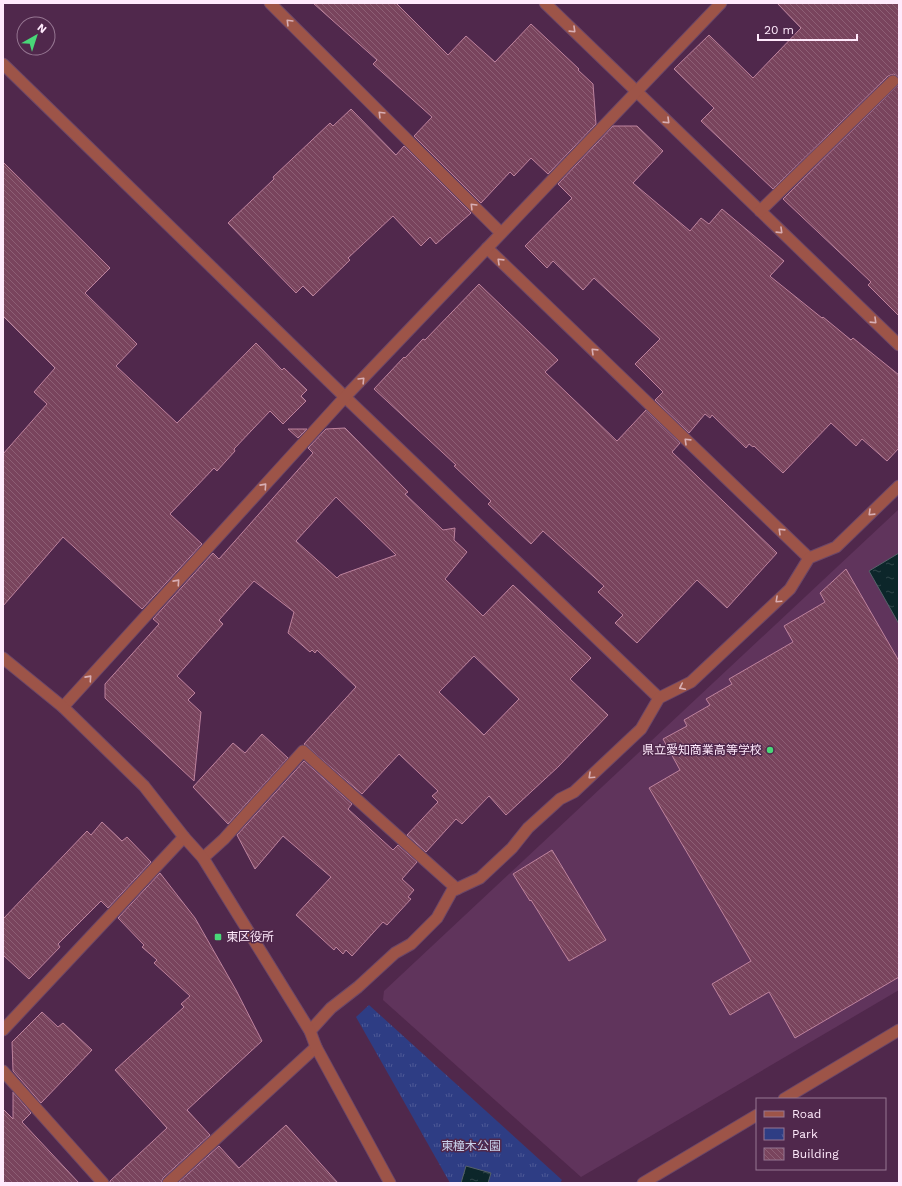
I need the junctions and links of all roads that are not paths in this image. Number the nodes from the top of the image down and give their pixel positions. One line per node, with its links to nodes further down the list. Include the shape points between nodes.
1 (270, 3): 8 (street, one-way to 1)
2 (546, 3): 6 (street, one-way to 6)
3 (721, 3): 6 (street)
4 (3, 64): 11 (street)
5 (893, 81): 7 (street)
6 (637, 92): 7 (street, one-way to 7); 8 (street)
7 (760, 211): 10 (street, one-way to 10)
8 (501, 233): 9 (street)
9 (487, 248): 11 (street, one-way to 9); 13 (street, one-way to 9)
10 (899, 345)
11 (345, 397): 15 (street); 16 (street, one-way to 11)
12 (899, 486): 13 (street, one-way to 13, via 836,547)
13 (809, 558): 15 (street, one-way to 15, via 790,589 691,682)
14 (3, 658): 16 (street)
15 (659, 698): 19 (street, one-way to 19, via 641,729 574,792 560,799 528,828 512,848 480,878)
16 (63, 707): 17 (street, via 144,786)
17 (184, 837): 18 (street); 20 (street)
18 (203, 858): 19 (street, via 224,839 303,751); 22 (street)
19 (457, 889): 22 (street, via 452,891 437,918 411,944 395,952 331,1008)
20 (3, 1030)
21 (899, 1030): 25 (street)
22 (310, 1032): 23 (street)
23 (316, 1047): 28 (street); 29 (street)
24 (3, 1071): 27 (street)
25 (786, 1098)
26 (756, 1116): 30 (street)
27 (103, 1183)
28 (168, 1183)
29 (390, 1183)
30 (643, 1183)

